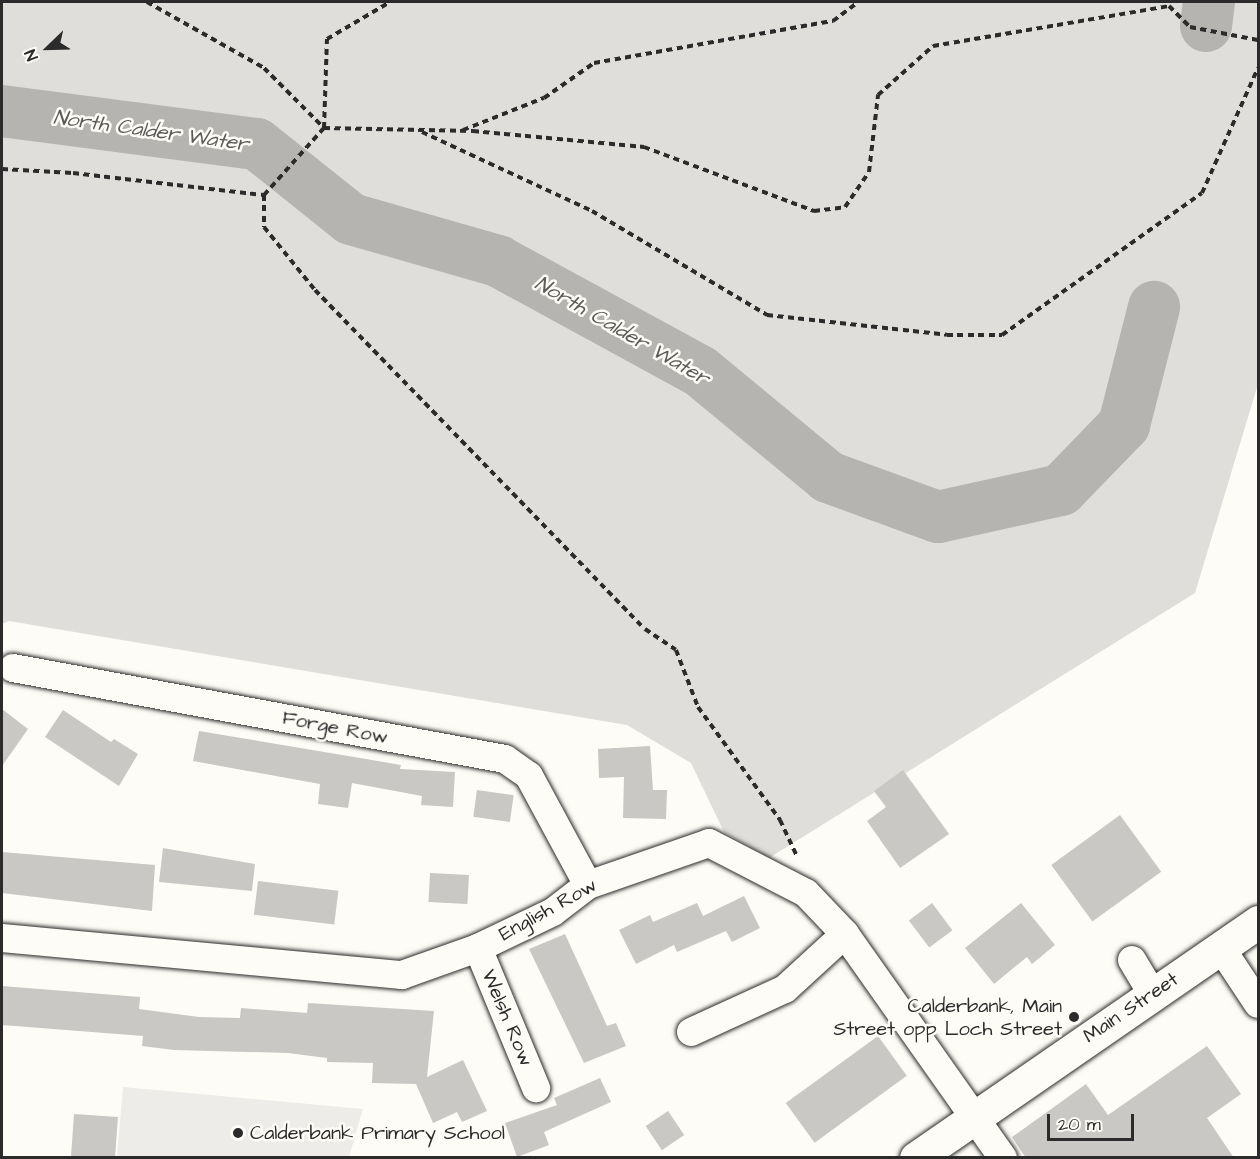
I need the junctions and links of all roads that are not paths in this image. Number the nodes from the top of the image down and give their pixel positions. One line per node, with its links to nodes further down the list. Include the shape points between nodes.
1 (14, 668): 2 (street, Forge Row, via 505,759 529,776)
2 (588, 885): 4 (street, English Row, via 709,843 806,893); 6 (street, English Row, via 554,912)
3 (1258, 922): 7 (main road, Main Street)
4 (845, 934): 11 (street, via 785,989); 13 (street, English Row)
5 (2, 938): 6 (street, English Row, via 402,975)
6 (478, 948): 12 (street, Welsh Row)
7 (1221, 948): 9 (main road, Main Street); 10 (street)
8 (1132, 960): 9 (street)
9 (1152, 993): 13 (main road, Main Street)
10 (1258, 1004)
11 (692, 1032)
12 (536, 1088)
13 (974, 1114): 14 (main road, Main Street); 15 (street, English Row)
14 (916, 1158)
15 (1003, 1158)

